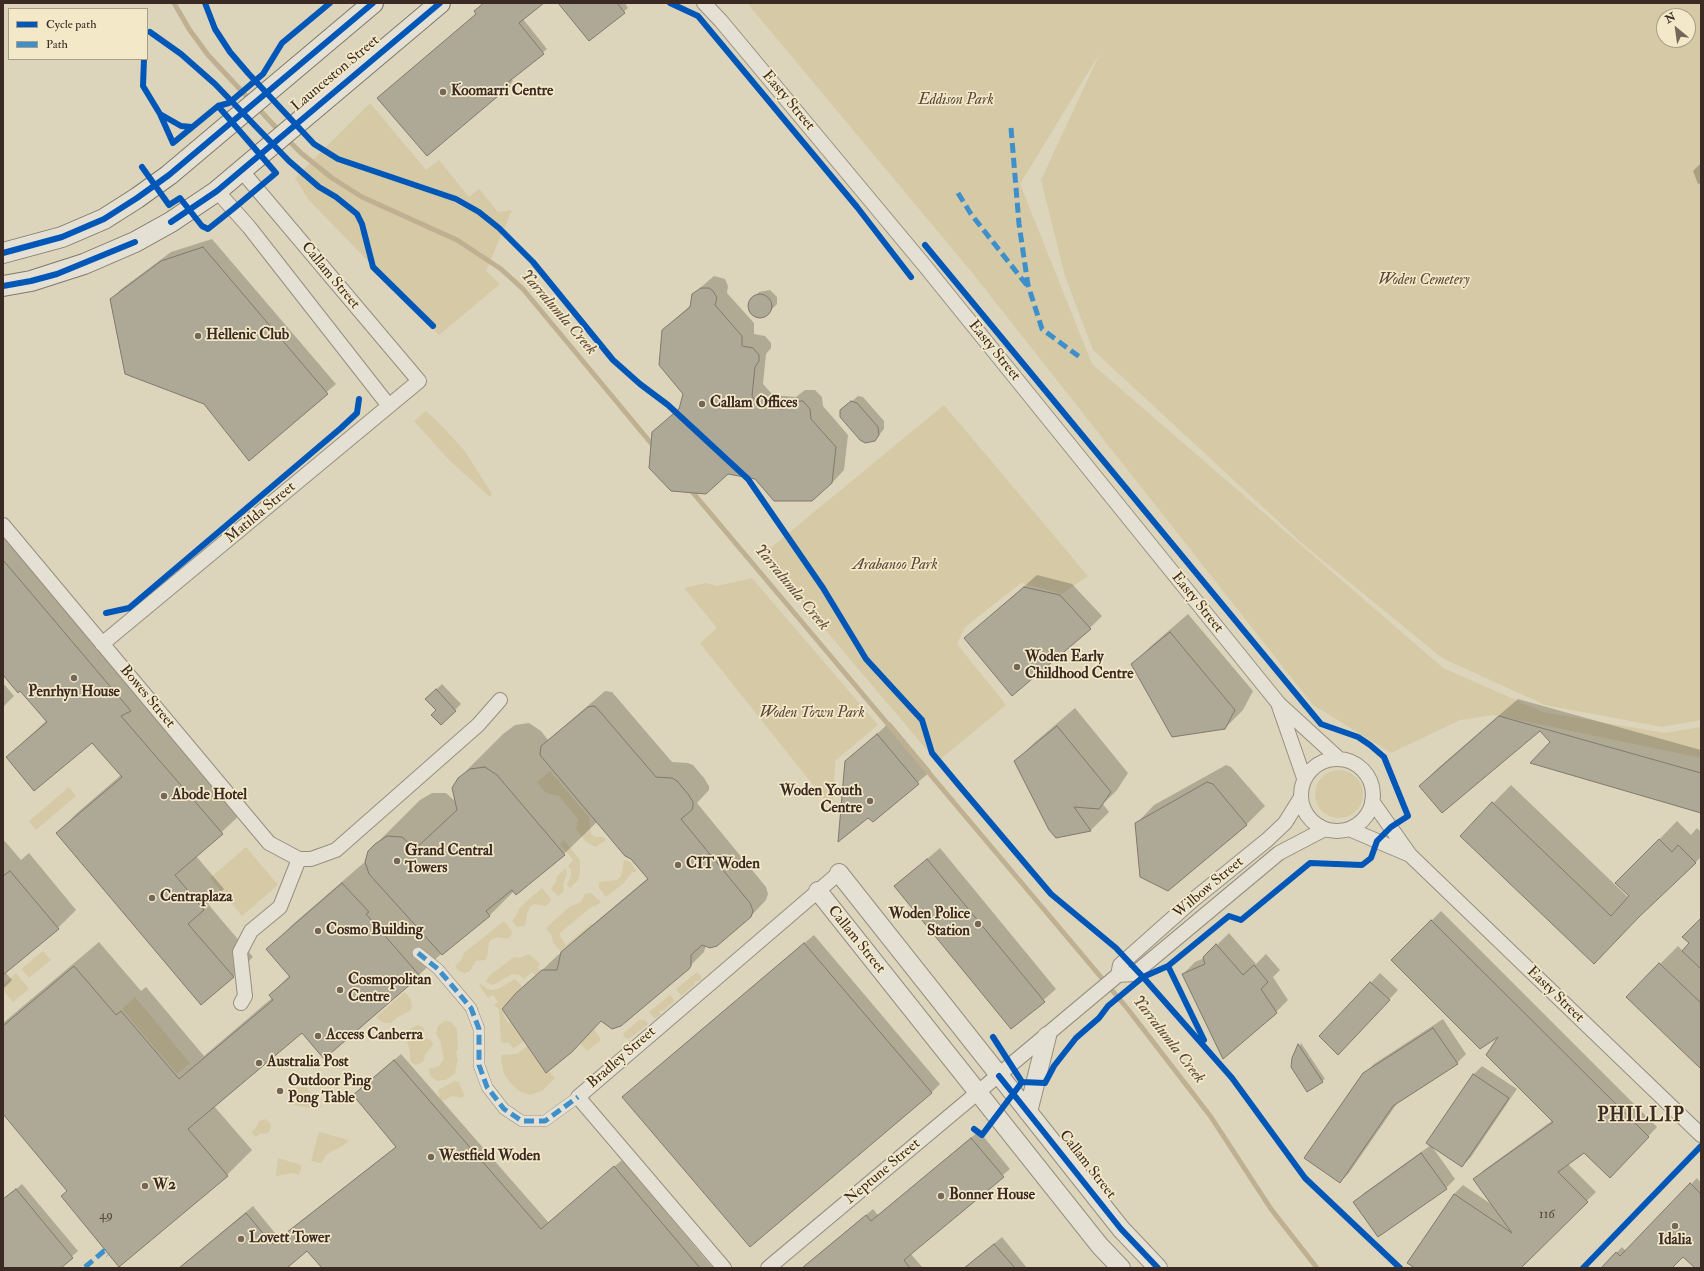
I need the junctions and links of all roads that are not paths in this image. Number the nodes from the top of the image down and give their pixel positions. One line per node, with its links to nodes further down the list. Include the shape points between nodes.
1 (373, 3): 6 (main road, Launceston Street, via 169,175 104,219 62,237)
2 (440, 3): 4 (main road, Launceston Street)
3 (704, 3): 13 (street, Easty Street, via 925,266)
4 (241, 170): 5 (main road, Launceston Street); 8 (street, Callam Street)
5 (217, 191): 7 (main road, Launceston Street, via 172,222 135,242 57,274); 9 (street)
6 (3, 253)
7 (3, 286)
8 (419, 382): 9 (street, Matilda Street)
9 (389, 406): 11 (street, Matilda Street)
10 (3, 525): 11 (street, Bowes Street)
11 (102, 644): 21 (street, Bowes Street, via 269,843)
12 (500, 700): 21 (street, via 478,725 336,850 311,859)
13 (1279, 704): 14 (street, Easty Street); 15 (street, Easty Street)
14 (1338, 758): 15 (street, via 1318,763); 17 (street, via 1350,761 1365,772 1373,789)
15 (1304, 778): 16 (street)
16 (1300, 799): 18 (street, via 1308,818); 25 (street, Wilbow Street, via 1285,823 1120,965)
17 (1372, 801): 19 (street, via 1364,818); 20 (street, Easty Street)
18 (1325, 829): 19 (street); 25 (street, Wilbow Street, via 1279,853 1134,974)
19 (1349, 829): 20 (street, Easty Street)
20 (1410, 855): 32 (street, Easty Street)
21 (299, 859): 26 (street, via 280,907 251,931 240,952 245,996)
22 (838, 873): 23 (street, Bradley Street); 28 (street, Callam Street)
23 (818, 891): 29 (street, Callam Street); 30 (street, Bradley Street)
24 (418, 952): 30 (street, via 438,969 471,1008 479,1029 482,1072 487,1087 504,1109 522,1121 545,1121)
25 (1118, 975): 27 (street, Wilbow Street)
26 (241, 1003)
27 (1047, 1036): 28 (street, Wilbow Street); 31 (street)
28 (999, 1076): 29 (street, Neptune Street); 31 (street, Callam Street)
29 (979, 1093): 34 (street, Neptune Street); 35 (street, Callam Street, via 1100,1246)
30 (578, 1096): 33 (street, Bradley Street)
31 (1028, 1112): 36 (street, Callam Street, via 1121,1229)
32 (1701, 1135)
33 (724, 1268)
34 (768, 1268)
35 (1121, 1268)
36 (1158, 1268)

